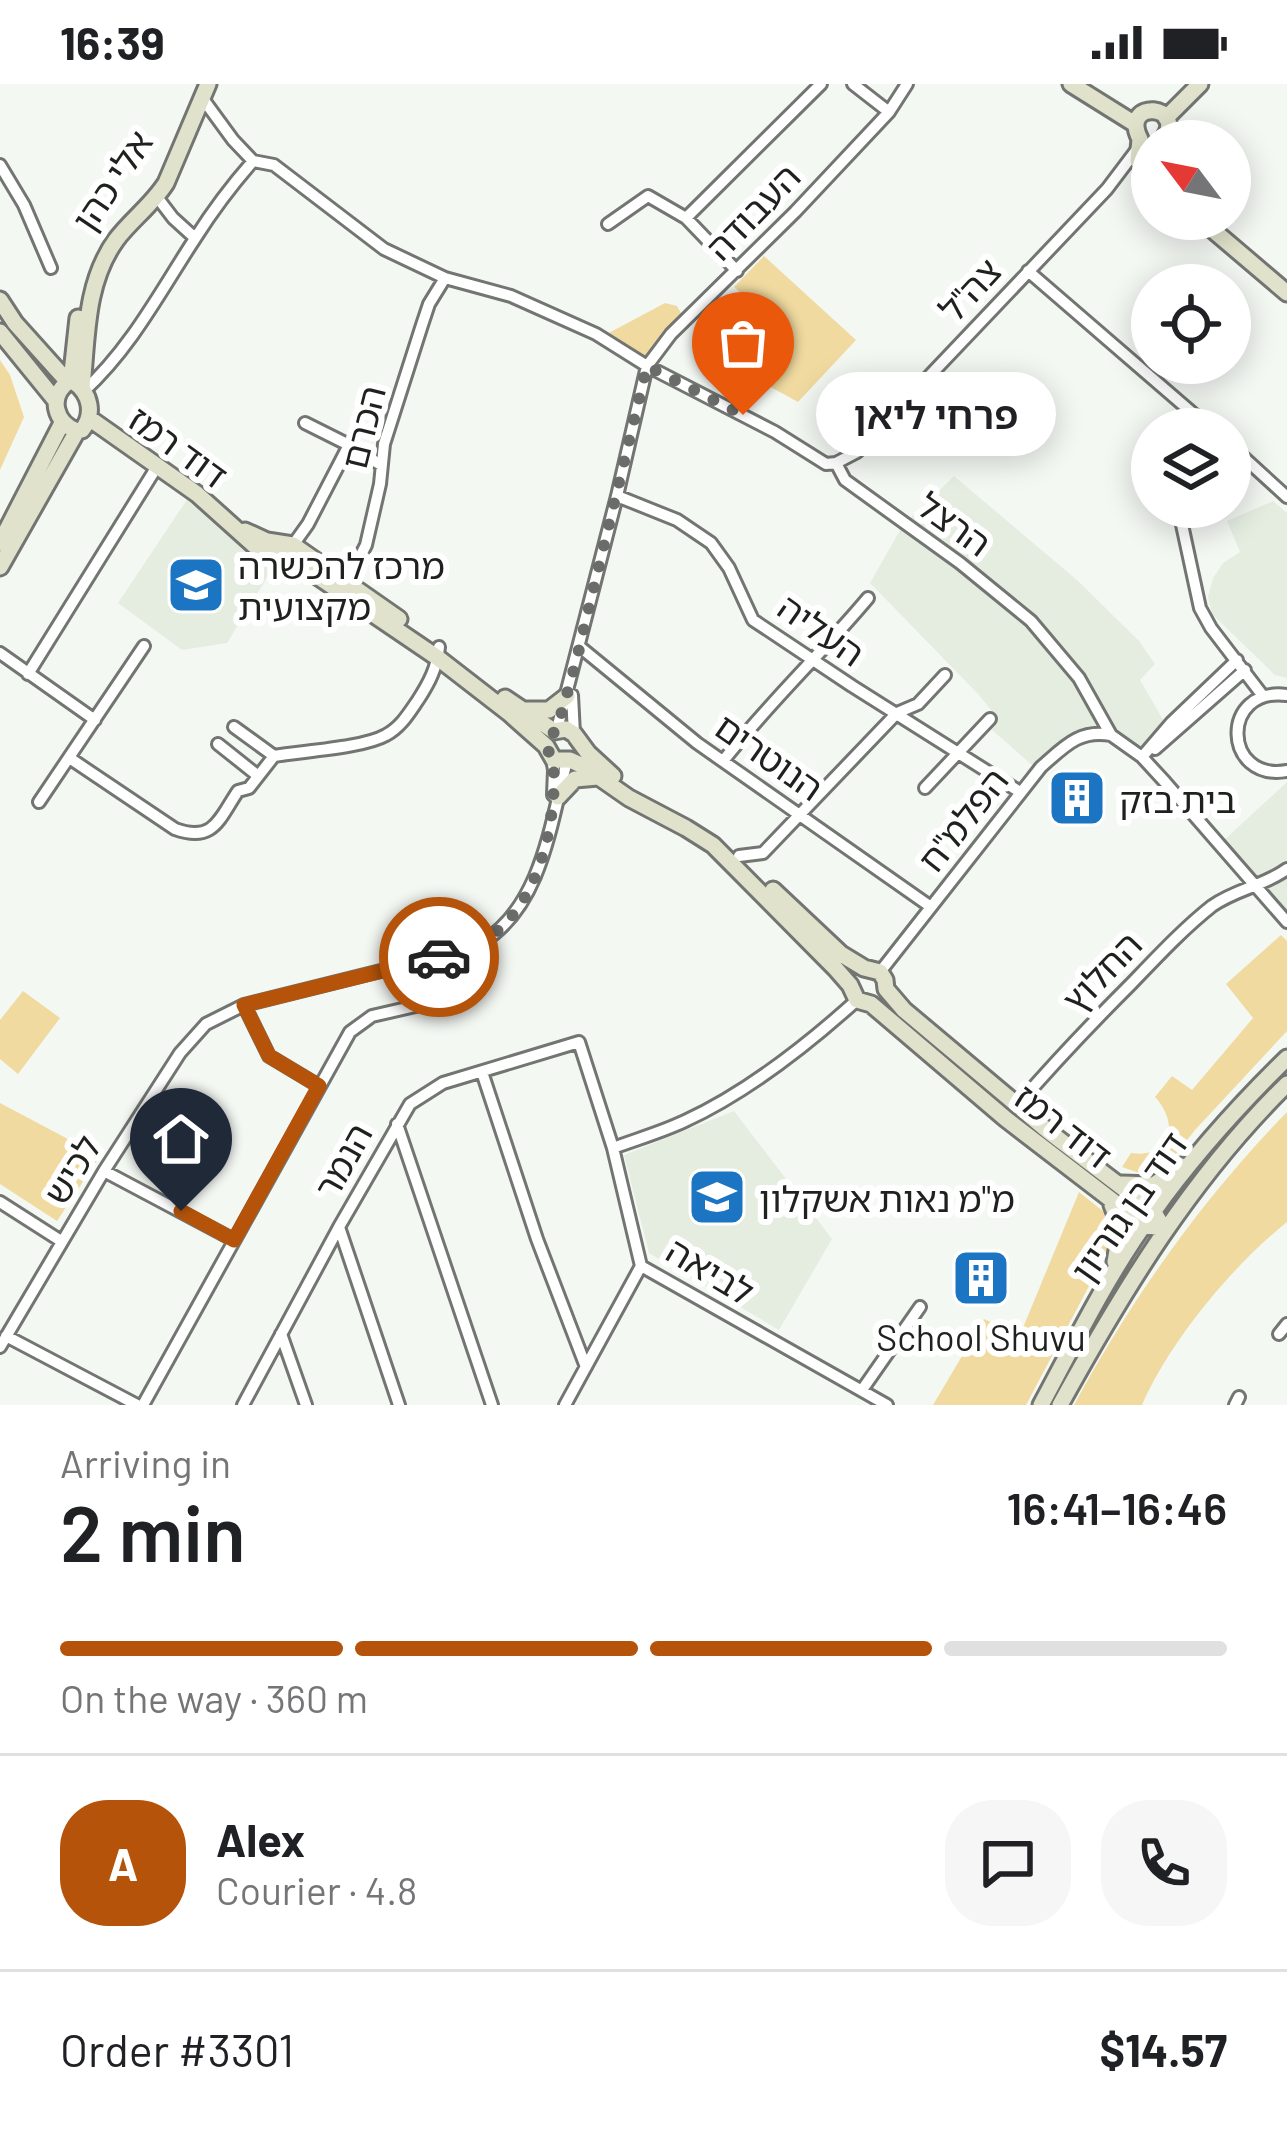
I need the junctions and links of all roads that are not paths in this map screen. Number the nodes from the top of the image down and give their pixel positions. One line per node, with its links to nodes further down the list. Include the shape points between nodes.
1 (821, 84): 17 (street)
2 (853, 84): 8 (street)
3 (908, 84): 8 (street, העבודה)
4 (1071, 84): 12 (street)
5 (1091, 84): 11 (street)
6 (1200, 84): 9 (street)
7 (203, 89): 14 (street, הרצל); 16 (street, אלי כהן); 29 (street, אלי כהן, via 154,184 89,267)
8 (889, 112): 22 (street, העבודה)
9 (1166, 118): 10 (street, via 1154,110)
10 (1150, 120)
11 (1131, 124)
12 (1131, 127)
13 (1131, 154): 23 (street, צה"ל)
14 (253, 161): 19 (street); 24 (street, הרצל, via 274,165 384,249)
15 (0, 165): 21 (street)
16 (157, 197): 19 (street); 29 (street, אלי כהן, via 99,268)
17 (686, 218): 18 (street, via 648,196); 22 (street)
18 (608, 224)
19 (195, 238): 29 (street, via 118,357)
20 (1225, 240): 25 (street)
21 (51, 268)
22 (737, 271): 28 (street, העבודה)
23 (1028, 271): 31 (street); 35 (street, צה"ל, via 857,452)
24 (446, 278): 28 (street, הרצל, via 512,296); 38 (street, הכרם, via 429,304)
25 (1287, 293)
26 (0, 300): 29 (street)
27 (0, 332): 30 (street)
28 (647, 366): 35 (street, הרצל); 39 (street, העבודה)
29 (76, 385): 30 (street, via 60,388); 33 (street, via 89,404)
30 (56, 401): 33 (street, via 57,412)
31 (1187, 408)
32 (305, 423): 34 (street)
33 (76, 424): 37 (street, דוד רמז); 43 (street); 45 (street)
34 (349, 445): 38 (street); 44 (street)
35 (836, 464): 65 (street, הרצל, via 844,480 1031,621 1079,678)
36 (1251, 464): 40 (street)
37 (158, 465): 41 (street, דוד רמז); 55 (street)
38 (381, 465): 46 (street, הכרם, via 366,545)
39 (617, 496): 49 (street, העבודה); 52 (street, העליה, via 710,543 753,620)
40 (1287, 497)
41 (232, 524): 44 (street, דוד רמז); 46 (street, דוד רמז, via 264,552)
42 (1183, 528): 54 (street, via 1200,608)
43 (0, 543)
44 (293, 545): 46 (street, דוד רמז)
45 (0, 567)
46 (345, 586): 51 (street, דוד רמז)
47 (868, 598): 52 (street)
48 (144, 646): 63 (street)
49 (580, 647): 53 (street, העבודה); 71 (street, הנוטרים)
50 (0, 653): 55 (street)
51 (438, 653): 60 (street, דוד רמז); 67 (street, דוד רמז); 72 (street, via 428,685 390,733)
52 (813, 661): 61 (street, העליה); 71 (street)
53 (576, 662): 59 (street, העבודה); 67 (street, העבודה)
54 (1241, 665): 58 (street); 69 (street)
55 (28, 674): 63 (street)
56 (945, 675): 61 (street)
57 (1287, 694): 58 (street)
58 (1263, 695): 73 (street, via 1242,713 1237,740 1251,764)
59 (567, 696): 60 (street, via 549,710); 67 (street, העבודה)
60 (521, 710): 67 (street, דוד רמז)
61 (898, 713): 68 (street, העליה); 79 (street)
62 (990, 719): 68 (street)
63 (94, 720): 70 (street)
64 (234, 727): 72 (street)
65 (1111, 735): 69 (street, הרצל); 76 (street, הפלמ"ח, via 1093,731 1070,742)
66 (218, 744): 72 (street)
67 (562, 745): 74 (street, דוד רמז); 77 (street, לכיש); 80 (street, לכיש); 81 (street, דוד רמז)
68 (958, 752): 75 (street); 76 (street, העליה)
69 (1142, 758): 83 (street, הרצל)
70 (70, 759): 72 (street, via 193,836 216,824); 78 (street)
71 (723, 761): 79 (street, הנוטרים)
72 (266, 765)
73 (1287, 772)
74 (598, 777): 77 (street, via 575,779); 89 (street, דוד רמז, via 713,845)
75 (925, 788)
76 (1020, 792): 84 (street, הפלמ"ח)
77 (558, 796): 80 (street, לכיש)
78 (39, 802)
79 (799, 813): 81 (street, via 763,853); 84 (street, הנוטרים)
80 (550, 828): 90 (street, לכיש, via 527,891 484,940)
81 (739, 856): 86 (street, דוד רמז, via 828,943)
82 (1287, 868): 83 (street, החלוץ)
83 (1256, 886): 85 (street, הרצל); 96 (street, החלוץ, via 1210,908 1170,944)
84 (931, 907): 86 (street, הפלמ"ח)
85 (1287, 922)
86 (872, 970): 87 (street); 89 (street, via 854,974)
87 (886, 989): 89 (street, via 881,998); 96 (street, דוד רמז)
88 (463, 994): 95 (street, via 360,1023)
89 (859, 996): 97 (street, דוד רמז); 99 (street, via 724,1101)
90 (244, 1005): 95 (street, via 269,1056); 101 (street, לכיש, via 214,1017 189,1041)
91 (579, 1042): 93 (street, הנמר); 99 (street, לביאה)
92 (1287, 1058): 100 (street, דוד בן גוריון)
93 (482, 1072): 98 (street, הנמר, via 426,1092); 115 (street)
94 (1287, 1084): 107 (street, דוד בן גוריון)
95 (319, 1086): 108 (street)
96 (1018, 1105): 97 (street, החלוץ); 102 (street, דוד רמז)
97 (1006, 1118): 103 (street, דוד רמז)
98 (397, 1124): 106 (street, הנמר); 121 (street)
99 (613, 1148): 110 (street, לביאה)
100 (1202, 1148): 102 (street, via 1154,1185); 105 (street, דוד בן גוריון)
101 (104, 1171): 108 (street); 109 (street, לכיש)
102 (1118, 1184): 105 (street, דוד רמז)
103 (1102, 1193): 105 (street, דוד רמז); 111 (street, via 1121,1228)
104 (0, 1202): 109 (street)
105 (1148, 1218): 107 (street, דוד רמז); 111 (street, דוד בן גוריון)
106 (339, 1227): 113 (street, הנמר); 120 (street)
107 (1164, 1229): 125 (street, דוד בן גוריון)
108 (234, 1240): 117 (street)
109 (61, 1241): 114 (street, לכיש)
110 (641, 1266): 115 (street); 116 (street, לביאה)
111 (1107, 1285): 124 (street, דוד בן גוריון)
112 (920, 1307): 116 (street)
113 (281, 1334): 118 (street, הנמר); 119 (street)
114 (3, 1342): 117 (street)
115 (586, 1367): 122 (street)
116 (862, 1390): 123 (street, לביאה)
117 (140, 1405)
118 (243, 1405)
119 (306, 1405)
120 (400, 1405)
121 (492, 1405)
122 (565, 1405)
123 (887, 1405)
124 (1042, 1405)
125 (1060, 1405)

